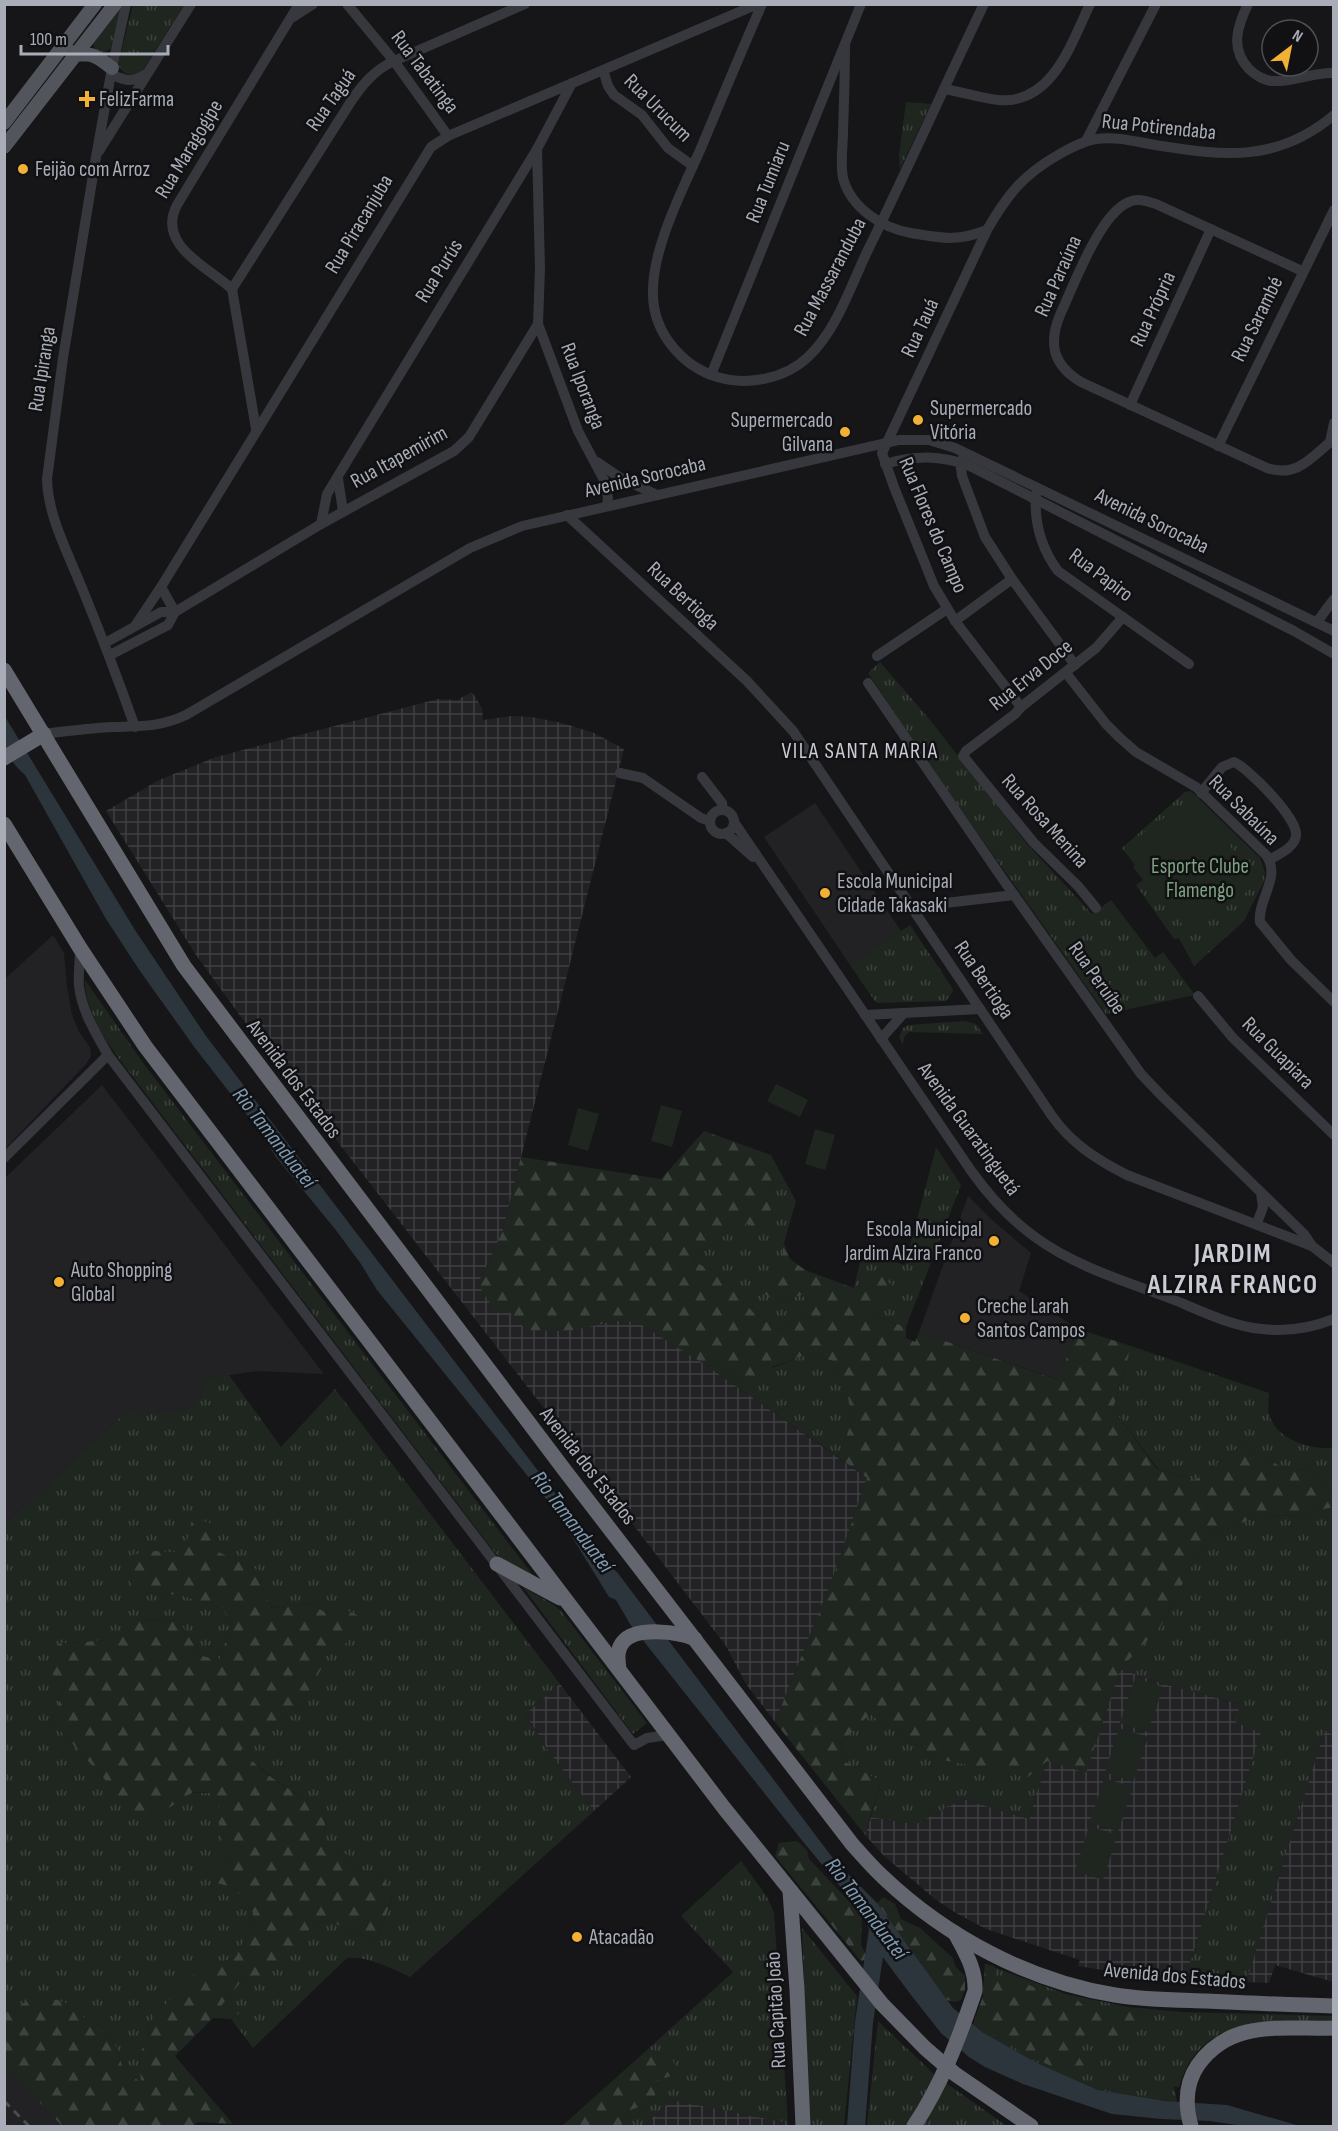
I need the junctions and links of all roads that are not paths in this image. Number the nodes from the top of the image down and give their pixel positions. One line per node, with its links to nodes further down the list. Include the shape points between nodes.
1 (95, 4): 16 (main road)
2 (115, 4): 18 (main road)
3 (126, 4): 21 (street, Rua Ipiranga)
4 (191, 4): 23 (street)
5 (298, 4): 15 (street, Rua Maragogipe)
6 (313, 4): 15 (street, Rua Maragogipe)
7 (347, 4): 19 (street, Rua Tabatinga)
8 (525, 4): 19 (street, Rua Taguá)
9 (760, 4): 20 (street, Rua Piracanjuba); 33 (street, Rua Massaranduba)
10 (861, 4): 17 (street, Rua Tumiaru)
11 (984, 4): 25 (street, Rua Massaranduba)
12 (1090, 4): 25 (street, via 1055,73 1038,90 1020,98 998,100)
13 (1156, 4): 29 (street)
14 (1248, 4): 22 (street, via 1236,40 1251,72 1270,81)
15 (290, 19): 39 (street, Rua Maragogipe, via 172,216 173,233 184,251)
16 (66, 44): 18 (main road); 27 (main road)
17 (845, 45): 35 (street, via 844,179 855,201); 41 (street, Rua Tumiaru)
18 (76, 55): 21 (main road, via 96,57); 30 (main road)
19 (394, 61): 28 (street, Rua Tabatinga); 39 (street, Rua Taguá, via 363,85)
20 (603, 70): 24 (street, Rua Piracanjuba); 33 (street, Rua Urucum, via 614,95 642,115 668,148)
21 (111, 71): 23 (street, via 132,81); 32 (street, Rua Ipiranga)
22 (1334, 73)
23 (146, 74): 32 (street)
24 (572, 83): 28 (street, Rua Piracanjuba); 31 (street, Rua Purús)
25 (944, 89): 35 (street, Rua Massaranduba)
26 (1334, 115): 29 (street, Rua Potirendaba, via 1302,138 1244,153 1110,138)
27 (4, 123)
28 (448, 136): 44 (street, Rua Piracanjuba, via 425,154)
29 (1086, 141): 37 (street, Rua Potirendaba, via 1041,164 1019,182)
30 (4, 147)
31 (537, 149): 40 (street, Rua Itapemirim); 51 (street, Rua Purús)
32 (96, 157): 69 (street, Rua Ipiranga, via 47,492)
33 (693, 166): 41 (street, Rua Massaranduba, via 656,263 653,297 660,329 670,344 690,363)
34 (1334, 210): 38 (street, Rua Sarambé)
35 (881, 223): 37 (street, via 944,238 960,239); 41 (street, Rua Massaranduba, via 827,334 807,358 771,377 736,381)
36 (1211, 229): 38 (street, Rua Paraúna); 42 (street, Rua Própria); 42 (street, Rua Paraúna, via 1156,204 1128,202 1112,213 1102,227 1054,328 1054,348 1063,369)
37 (987, 230): 46 (street, Rua Tauá)
38 (1302, 271): 47 (street, Rua Sarambé)
39 (232, 289): 44 (street)
40 (538, 324): 49 (street, Rua Iporanga, via 578,431); 56 (street, Rua Itapemirim, via 462,446)
41 (711, 375)
42 (1130, 405): 47 (street, Rua Paraúna)
43 (1334, 423): 45 (street)
44 (256, 429): 60 (street, Rua Piracanjuba)
45 (1332, 441): 47 (street, Rua Paraúna, via 1307,462 1281,471)
46 (887, 442): 48 (street, Avenida Sorocaba, via 929,441 947,445); 50 (street, Rua Flores do Campo, via 882,453); 53 (street, Avenida Sorocaba)
47 (1218, 446)
48 (963, 458): 50 (street, via 916,456); 52 (street, Avenida Sorocaba); 54 (street, Avenida Sorocaba); 59 (street, via 962,476 981,528)
49 (593, 460): 53 (street, Rua Iporanga); 55 (street, Rua Iporanga, via 607,489)
50 (885, 464): 62 (street, Rua Flores do Campo, via 926,570)
51 (338, 479): 56 (street); 58 (street, Rua Purús, via 327,494)
52 (1037, 487): 54 (street, Rua Papiro); 66 (street, Avenida Sorocaba)
53 (657, 495): 55 (street, Avenida Sorocaba)
54 (1036, 500): 64 (street, Rua Papiro, via 1041,537 1052,562); 70 (street, Avenida Sorocaba)
55 (607, 506): 57 (street, Avenida Sorocaba)
56 (343, 511): 58 (street, Rua Itapemirim)
57 (567, 515): 79 (street, Avenida Sorocaba, via 522,526 470,548 186,715 168,723); 94 (street, Rua Bertioga, via 771,705 793,731)
58 (321, 524): 63 (street, Rua Itapemirim)
59 (1012, 579): 65 (street); 74 (street)
60 (161, 587): 63 (street); 67 (street, Rua Piracanjuba)
61 (1334, 599): 66 (street)
62 (947, 609): 65 (street, Rua Flores do Campo); 72 (street)
63 (175, 612): 67 (street, Rua Itapemirim, via 161,612); 71 (street, Rua Itapemirim, via 168,625)
64 (1123, 617): 73 (street, Rua Papiro); 74 (street, Rua Erva Doce)
65 (955, 621): 78 (street, Rua Flores do Campo)
66 (1317, 622): 68 (street, Avenida Sorocaba)
67 (135, 626): 69 (street, Rua Itapemirim)
68 (1334, 631)
69 (105, 643): 71 (street, Rua Ipiranga)
70 (1334, 654)
71 (110, 655): 79 (street, Rua Ipiranga)
72 (877, 656)
73 (1189, 664)
74 (1075, 665): 76 (street, Rua Erva Doce)
75 (4, 670): 80 (highway, Avenida dos Estados)
76 (1066, 673): 78 (street, Rua Erva Doce); 85 (street, Rua Sabaúna, via 1120,738)
77 (868, 683): 93 (street, Rua Peruíbe)
78 (1021, 707): 82 (street, Rua Erva Doce, via 966,751)
79 (135, 727): 80 (street, Avenida Sorocaba)
80 (44, 734): 81 (highway); 113 (highway, Avenida dos Estados, via 184,966)
81 (4, 758)
82 (965, 760): 95 (street, Rua Rosa Menina, via 1034,843)
83 (620, 773): 87 (street, via 643,778)
84 (702, 777): 86 (street)
85 (1201, 793): 91 (street, Rua Sabaúna); 91 (street, via 1225,764 1233,762 1246,770 1277,801 1297,833 1291,846)
86 (723, 810): 87 (street, via 714,812); 88 (street, via 731,814)
87 (710, 821): 90 (street, via 713,829)
88 (734, 822): 90 (street); 92 (street, Avenida Guaratinguetá)
89 (4, 824): 96 (highway)
90 (726, 833): 92 (street, Avenida Guaratinguetá)
91 (1269, 860): 98 (street, Rua Sabaúna, via 1271,881 1260,909 1260,922 1291,960)
92 (760, 863): 101 (street, Avenida Guaratinguetá)
93 (1014, 895): 94 (street); 106 (street, Rua Peruíbe, via 1141,1074)
94 (911, 907): 99 (street, Rua Bertioga)
95 (1096, 908)
96 (80, 948): 103 (street, via 83,1006); 112 (highway, via 145,1046)
97 (1198, 996): 104 (street, Rua Guapiara, via 1233,1038)
98 (1334, 1002)
99 (980, 1009): 100 (street); 107 (street, Rua Bertioga, via 1072,1140 1100,1161 1127,1174)
100 (903, 1014): 101 (street); 102 (street)
101 (865, 1015): 102 (street, Avenida Guaratinguetá)
102 (881, 1039): 110 (street, Avenida Guaratinguetá, via 984,1189 1020,1226 1050,1247 1082,1264 1245,1327 1289,1329)
103 (108, 1055): 105 (street); 111 (street)
104 (1334, 1135)
105 (4, 1158)
106 (1261, 1193): 107 (street, via 1263,1207); 108 (street, Rua Peruíbe)
107 (1257, 1223): 108 (street, Rua Bertioga)
108 (1312, 1246): 109 (street, Rua Peruíbe)
109 (1334, 1263)
110 (1334, 1319)
111 (496, 1564): 112 (highway); 115 (street, via 634,1745 647,1738)
112 (565, 1600): 114 (highway)
113 (695, 1639): 114 (highway, via 673,1633 630,1637 617,1656); 117 (highway, Avenida dos Estados, via 852,1844 882,1877)
114 (619, 1669): 115 (highway)
115 (668, 1735): 116 (highway)
116 (790, 1891): 120 (highway, via 882,2004); 121 (highway, Rua Capitão João)
117 (955, 1933): 118 (highway, Avenida dos Estados, via 1018,1966 1114,1995); 120 (highway, via 976,1980)
118 (1334, 2006)
119 (1334, 2028): 124 (highway, via 1239,2033 1215,2046 1188,2084)
120 (947, 2067): 122 (highway); 123 (highway)
121 (803, 2127)
122 (914, 2127)
123 (1032, 2127)
124 (1191, 2127)

